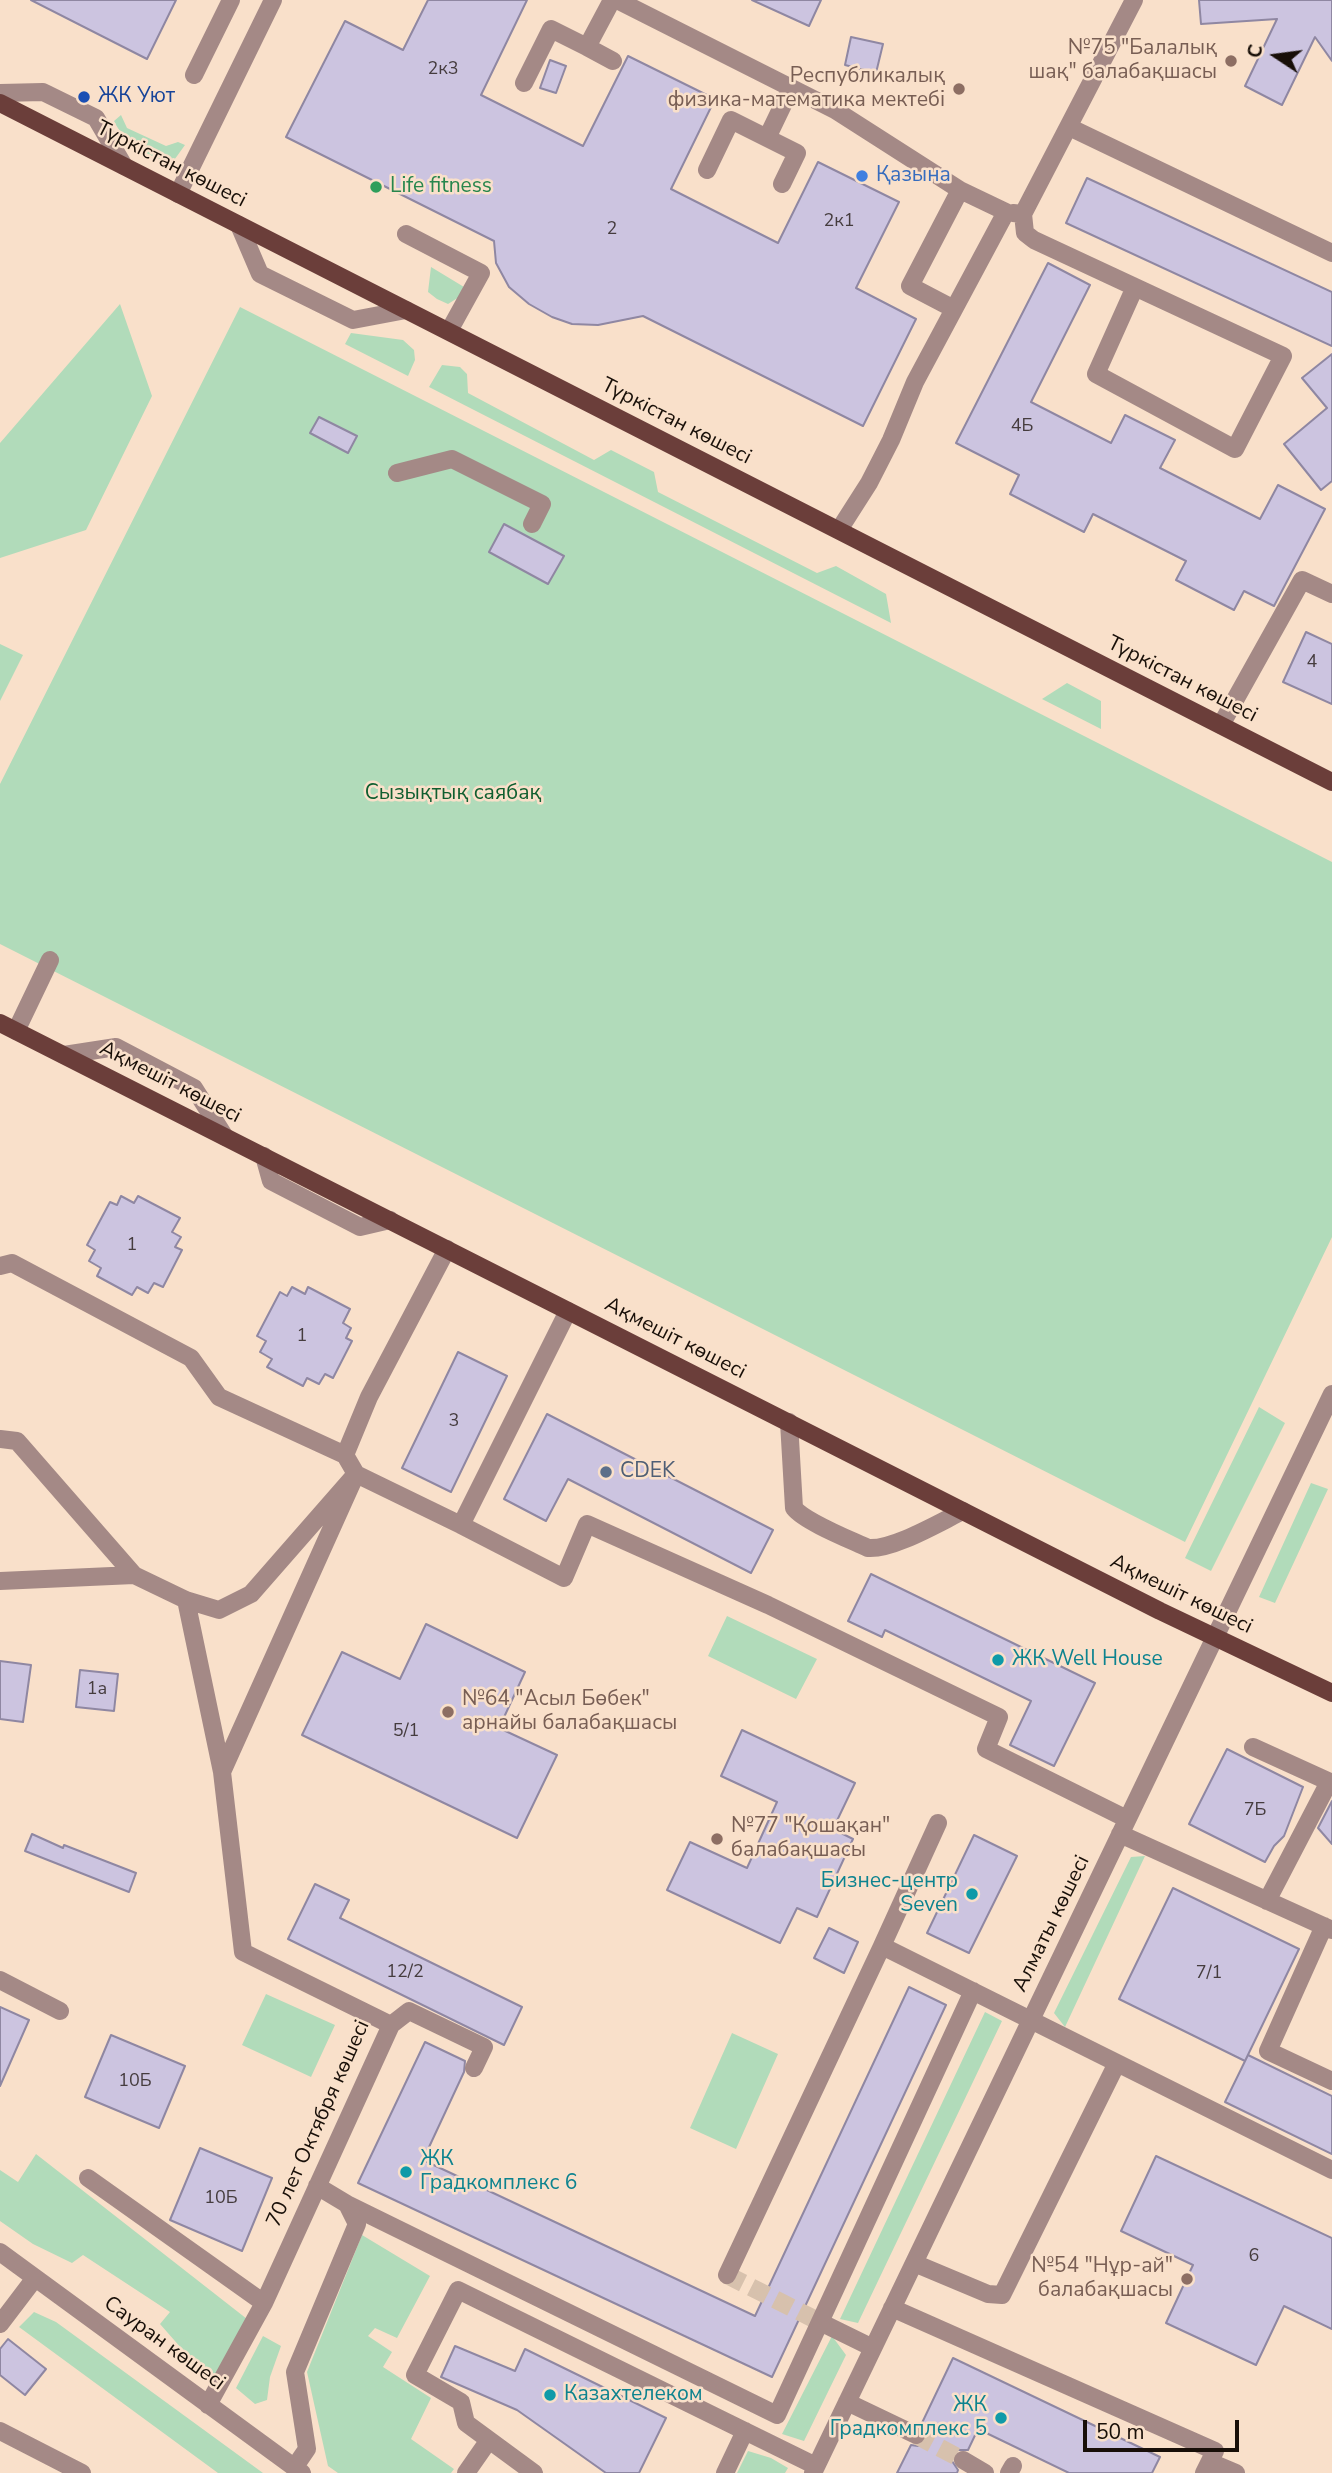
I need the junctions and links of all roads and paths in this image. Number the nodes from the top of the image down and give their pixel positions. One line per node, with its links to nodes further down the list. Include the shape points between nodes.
1 (231, 0): 7 (street)
2 (273, 0): 18 (street)
3 (615, 0): 5 (street); 9 (street)
4 (1134, 0): 12 (street)
5 (587, 47): 6 (street); 8 (street, via 551,29)
6 (613, 61)
7 (194, 75)
8 (524, 83)
9 (791, 88): 13 (street); 17 (street, via 835,110)
10 (0, 93): 14 (street, via 43,92 96,118)
11 (0, 103): 14 (main road, Түркістан көшесі)
12 (1069, 127): 19 (street); 22 (street)
13 (767, 138): 15 (street, via 731,120); 16 (street, via 797,153)
14 (124, 166): 18 (main road, Түркістан көшесі)
15 (707, 170)
16 (782, 184)
17 (960, 190): 19 (street); 24 (street, via 910,286)
18 (178, 194): 20 (main road, Түркістан көшесі)
19 (1014, 213): 23 (street, via 1034,240); 24 (street)
20 (239, 225): 25 (main road, Түркістан көшесі); 25 (street, via 260,274 353,320)
21 (406, 234): 26 (street, via 481,273)
22 (1332, 253)
23 (1135, 287): 23 (street, via 1283,356 1235,449 1096,374)
24 (954, 309): 29 (street, via 869,483)
25 (406, 310): 26 (main road, Түркістан көшесі)
26 (449, 331): 29 (main road, Түркістан көшесі)
27 (397, 473): 28 (street, via 452,460 542,504)
28 (532, 524)
29 (839, 530): 31 (main road, Түркістан көшесі)
30 (1332, 594): 31 (street, via 1302,580)
31 (1221, 725): 32 (main road, Түркістан көшесі)
32 (1332, 782)
33 (50, 960): 34 (street)
34 (8, 1027): 35 (main road, Ақмешіт көшесі)
35 (64, 1055): 36 (main road, Ақмешіт көшесі); 36 (street, via 116,1047 194,1088)
36 (225, 1137): 37 (main road, Ақмешіт көшесі)
37 (447, 1249): 39 (main road, Ақмешіт көшесі); 43 (street, via 369,1397)
38 (0, 1266): 43 (street, via 12,1263 191,1358 219,1397)
39 (568, 1311): 41 (main road, Ақмешіт көшесі); 46 (street)
40 (1332, 1394): 50 (street, Алматы көшесі)
41 (789, 1422): 45 (main road, Ақмешіт көшесі); 45 (street, via 794,1508 828,1529 875,1549)
42 (0, 1439): 47 (street, via 17,1441)
43 (345, 1455): 44 (street)
44 (356, 1474): 46 (street); 49 (street, via 251,1594 219,1610); 53 (street)
45 (963, 1511): 50 (main road, Ақмешіт көшесі)
46 (461, 1525): 56 (street, via 564,1578 587,1524 768,1605 999,1717 986,1749)
47 (134, 1574): 48 (street); 49 (street)
48 (0, 1581)
49 (186, 1600): 53 (street, 70 лет Октября көшесі)
50 (1214, 1637): 51 (main road, Ақмешіт көшесі); 56 (street, Алматы көшесі)
51 (1332, 1693)
52 (1253, 1747): 54 (street)
53 (222, 1772): 64 (street, 70 лет Октября көшесі, via 243,1952)
54 (1331, 1782): 57 (street)
55 (938, 1823): 59 (street)
56 (1124, 1826): 57 (street); 63 (street, Алматы көшесі)
57 (1267, 1900): 58 (street)
58 (1328, 1928): 67 (street, via 1268,2051)
59 (882, 1946): 61 (street); 74 (street)
60 (0, 1980): 62 (street)
61 (973, 1991): 63 (street); 78 (street)
62 (60, 2011)
63 (1030, 2021): 65 (street); 73 (street, Алматы көшесі)
64 (391, 2025): 66 (street, via 409,2011 484,2047); 70 (street, 70 лет Октября көшесі)
65 (1117, 2063): 68 (street); 73 (street, via 1002,2295 988,2294)
66 (474, 2068)
67 (1332, 2081)
68 (1332, 2169)
69 (88, 2178): 76 (street)
70 (317, 2186): 71 (street); 76 (street, 70 лет Октября көшесі)
71 (347, 2204): 78 (street, via 777,2415); 89 (street, via 357,2224 295,2372 307,2449)
72 (0, 2252): 75 (street, Сауран көшесі)
73 (914, 2263): 77 (street, Алматы көшесі)
74 (727, 2275)
75 (35, 2278): 79 (street); 82 (street, Сауран көшесі)
76 (264, 2303): 82 (street, 70 лет Октября көшесі)
77 (892, 2308): 80 (street, Алматы көшесі); 88 (street, via 1215,2451)
78 (820, 2322): 80 (street)
79 (0, 2324)
80 (873, 2348): 81 (street, Алматы көшесі)
81 (847, 2402): 85 (street); 90 (street, Алматы көшесі)
82 (208, 2405): 89 (street, Сауран көшесі)
83 (0, 2431): 91 (street)
84 (745, 2431): 86 (street, via 457,2290 415,2375 461,2402 466,2423); 90 (street); 94 (street)
85 (916, 2435)
86 (489, 2440): 92 (street); 93 (street)
87 (963, 2460): 95 (street)
88 (1207, 2467): 96 (street)
89 (298, 2470)
90 (814, 2470)
91 (82, 2473)
92 (466, 2473)
93 (534, 2473)
94 (725, 2473)
95 (985, 2473)
96 (1236, 2473)

